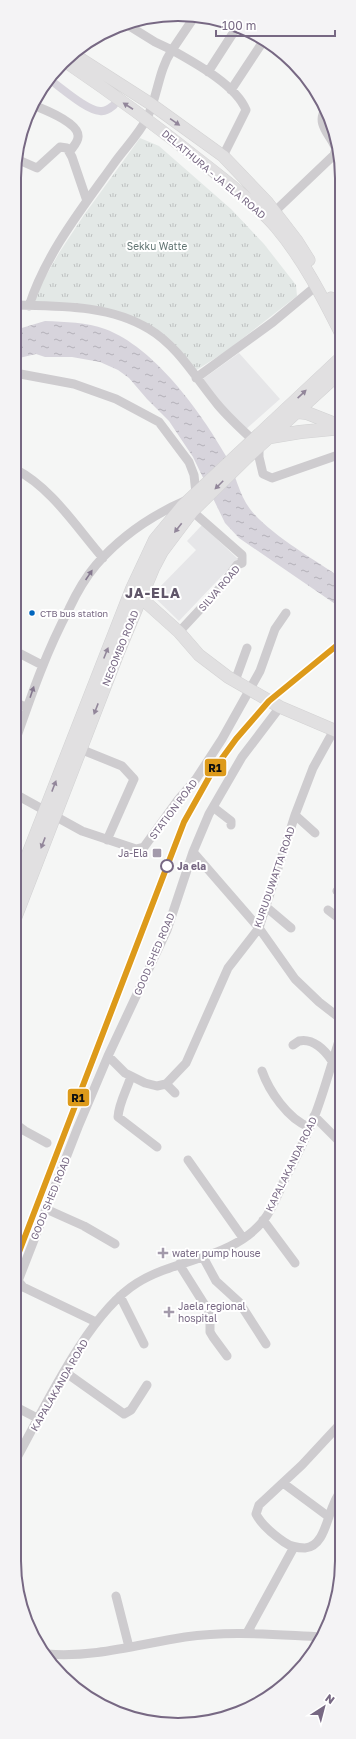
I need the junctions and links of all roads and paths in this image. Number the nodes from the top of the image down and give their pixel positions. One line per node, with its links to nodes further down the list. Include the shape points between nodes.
1 (191, 21): 5 (street)
2 (132, 28): 5 (street)
3 (234, 31): 8 (street)
4 (261, 45): 9 (street)
5 (172, 50): 8 (street); 10 (street, via 164,62)
6 (78, 57): 10 (main road, DELATHURA - JA ELA ROAD)
7 (70, 64): 13 (main road, DELATHURA - JA ELA ROAD, one-way to 7)
8 (208, 72): 9 (street)
9 (231, 90): 17 (street, via 242,101 246,110)
10 (151, 104): 13 (street); 17 (main road, DELATHURA - JA ELA ROAD, one-way to 17)
11 (38, 106): 15 (street, via 61,117 76,129 78,139)
12 (321, 114): 14 (street, via 321,124)
13 (147, 118): 19 (street); 20 (main road, DELATHURA - JA ELA ROAD)
14 (330, 136)
15 (70, 151): 18 (street, via 60,146 38,168); 19 (street)
16 (334, 155): 20 (street)
17 (223, 156): 20 (main road, DELATHURA - JA ELA ROAD)
18 (21, 161)
19 (87, 201): 24 (street, via 45,268)
20 (271, 215): 21 (main road, DELATHURA - JA ELA ROAD); 22 (main road, DELATHURA - JA ELA ROAD, via 298,241)
21 (315, 287): 25 (main road, DELATHURA - JA ELA ROAD); 29 (street, via 273,322)
22 (335, 304)
23 (21, 305): 24 (street)
24 (29, 306): 29 (street, via 76,307 135,322 150,329 169,345)
25 (335, 323)
26 (335, 364): 32 (highway, NEGOMBO ROAD, one-way to 26)
27 (21, 374): 40 (street, via 74,384 109,396 159,422 189,462)
28 (335, 377): 30 (highway, NEGOMBO ROAD)
29 (196, 378): 37 (street)
30 (321, 390): 31 (highway, NEGOMBO ROAD); 33 (highway, via 320,409)
31 (298, 411): 32 (highway); 33 (highway); 36 (highway, NEGOMBO ROAD)
32 (280, 415): 37 (highway, NEGOMBO ROAD)
33 (327, 422): 34 (highway)
34 (335, 425)
35 (335, 428): 36 (highway)
36 (270, 437): 37 (highway, NEGOMBO ROAD)
37 (254, 446): 38 (street, via 262,474 272,478); 40 (highway, NEGOMBO ROAD)
38 (335, 456)
39 (21, 472): 42 (street, via 29,476 70,516)
40 (198, 495): 41 (highway, NEGOMBO ROAD); 42 (street, via 151,517 122,539); 60 (highway, NEGOMBO ROAD, one-way to 40, via 144,560 164,528)
41 (192, 511): 43 (highway, NEGOMBO ROAD, one-way to 43, via 162,551); 45 (street, SILVA ROAD, via 242,555 242,563)
42 (103, 558): 48 (street, one-way to 42, via 77,593)
43 (140, 597): 45 (main road); 57 (highway, NEGOMBO ROAD, one-way to 57)
44 (286, 613): 50 (street, STATION ROAD, via 275,629 260,672)
45 (179, 632): 49 (main road, via 199,655)
46 (246, 648): 49 (street)
47 (21, 654): 48 (street)
48 (42, 665): 53 (street, one-way to 48)
49 (235, 681): 50 (main road)
50 (250, 691): 52 (main road); 64 (street, STATION ROAD, via 196,779 144,847 136,850)
51 (21, 705): 53 (street)
52 (280, 707): 55 (main road); 59 (street, GOOD SHED ROAD, via 242,757)
53 (27, 708): 54 (street)
54 (21, 725)
55 (335, 730)
56 (335, 735): 61 (street, KURUDUWATTA ROAD, via 313,768)
57 (80, 749): 60 (highway, NEGOMBO ROAD); 64 (street, via 122,766 134,779)
58 (21, 797): 60 (street, STATION ROAD)
59 (213, 807): 62 (street, via 231,820); 65 (street, GOOD SHED ROAD)
60 (49, 813): 64 (street, STATION ROAD, via 82,831); 66 (highway, NEGOMBO ROAD); 67 (highway, NEGOMBO ROAD, one-way to 67)
61 (295, 816): 63 (street); 68 (street, KURUDUWATTA ROAD)
62 (231, 825)
63 (315, 833)
64 (107, 840)
65 (192, 852): 71 (street); 76 (street, GOOD SHED ROAD, via 167,930)
66 (21, 875)
67 (21, 899)
68 (265, 906): 71 (street, KURUDUWATTA ROAD); 72 (street)
69 (328, 910): 70 (street)
70 (335, 915)
71 (259, 928): 73 (street, via 295,979); 80 (street, KURUDUWATTA ROAD, via 228,968 186,1063)
72 (291, 928)
73 (335, 1015)
74 (293, 1045): 77 (street, via 299,1041 313,1042)
75 (335, 1052): 77 (street, KAPALAKANDA ROAD)
76 (108, 1056): 79 (street); 89 (street, GOOD SHED ROAD)
77 (332, 1061): 82 (street, KAPALAKANDA ROAD)
78 (262, 1071): 83 (street, via 271,1089 288,1112)
79 (131, 1076): 80 (street, via 157,1086); 87 (street, via 118,1117)
80 (166, 1084): 81 (street)
81 (175, 1093)
82 (314, 1116): 83 (street, KAPALAKANDA ROAD); 85 (street)
83 (309, 1127): 90 (street, KAPALAKANDA ROAD, via 291,1168)
84 (21, 1129): 86 (street)
85 (335, 1137)
86 (47, 1142)
87 (157, 1147)
88 (188, 1160): 91 (street)
89 (46, 1209): 92 (street, via 84,1226); 96 (street, GOOD SHED ROAD)
90 (263, 1220): 91 (street, KAPALAKANDA ROAD); 94 (street)
91 (243, 1238): 93 (street, KAPALAKANDA ROAD, via 232,1246)
92 (115, 1244)
93 (203, 1257): 95 (street, KAPALAKANDA ROAD); 101 (street, via 216,1281 239,1302)
94 (295, 1263)
95 (179, 1264): 98 (street, KAPALAKANDA ROAD, via 150,1275); 102 (street, via 206,1307 210,1316 210,1332)
96 (21, 1273)
97 (21, 1285): 99 (street, GOOD SHED ROAD)
98 (120, 1296): 99 (street, KAPALAKANDA ROAD); 100 (street)
99 (96, 1322): 103 (street, KAPALAKANDA ROAD)
100 (144, 1344)
101 (266, 1344)
102 (227, 1356)
103 (65, 1372): 104 (street, via 124,1414 131,1410); 106 (street, KAPALAKANDA ROAD)
104 (147, 1385)
105 (21, 1410): 106 (street)
106 (39, 1419): 108 (street, KAPALAKANDA ROAD)
107 (335, 1429): 109 (street)
108 (21, 1451)
109 (284, 1483): 111 (street); 112 (street, via 260,1505 256,1514 271,1532)
110 (335, 1499): 111 (street)
111 (329, 1517): 112 (street, via 321,1537 314,1545)
112 (294, 1547): 114 (street)
113 (116, 1596): 116 (street)
114 (247, 1633): 115 (street); 116 (street, via 185,1637)
115 (316, 1637)
116 (129, 1647): 117 (street, via 91,1654)
117 (51, 1655)

